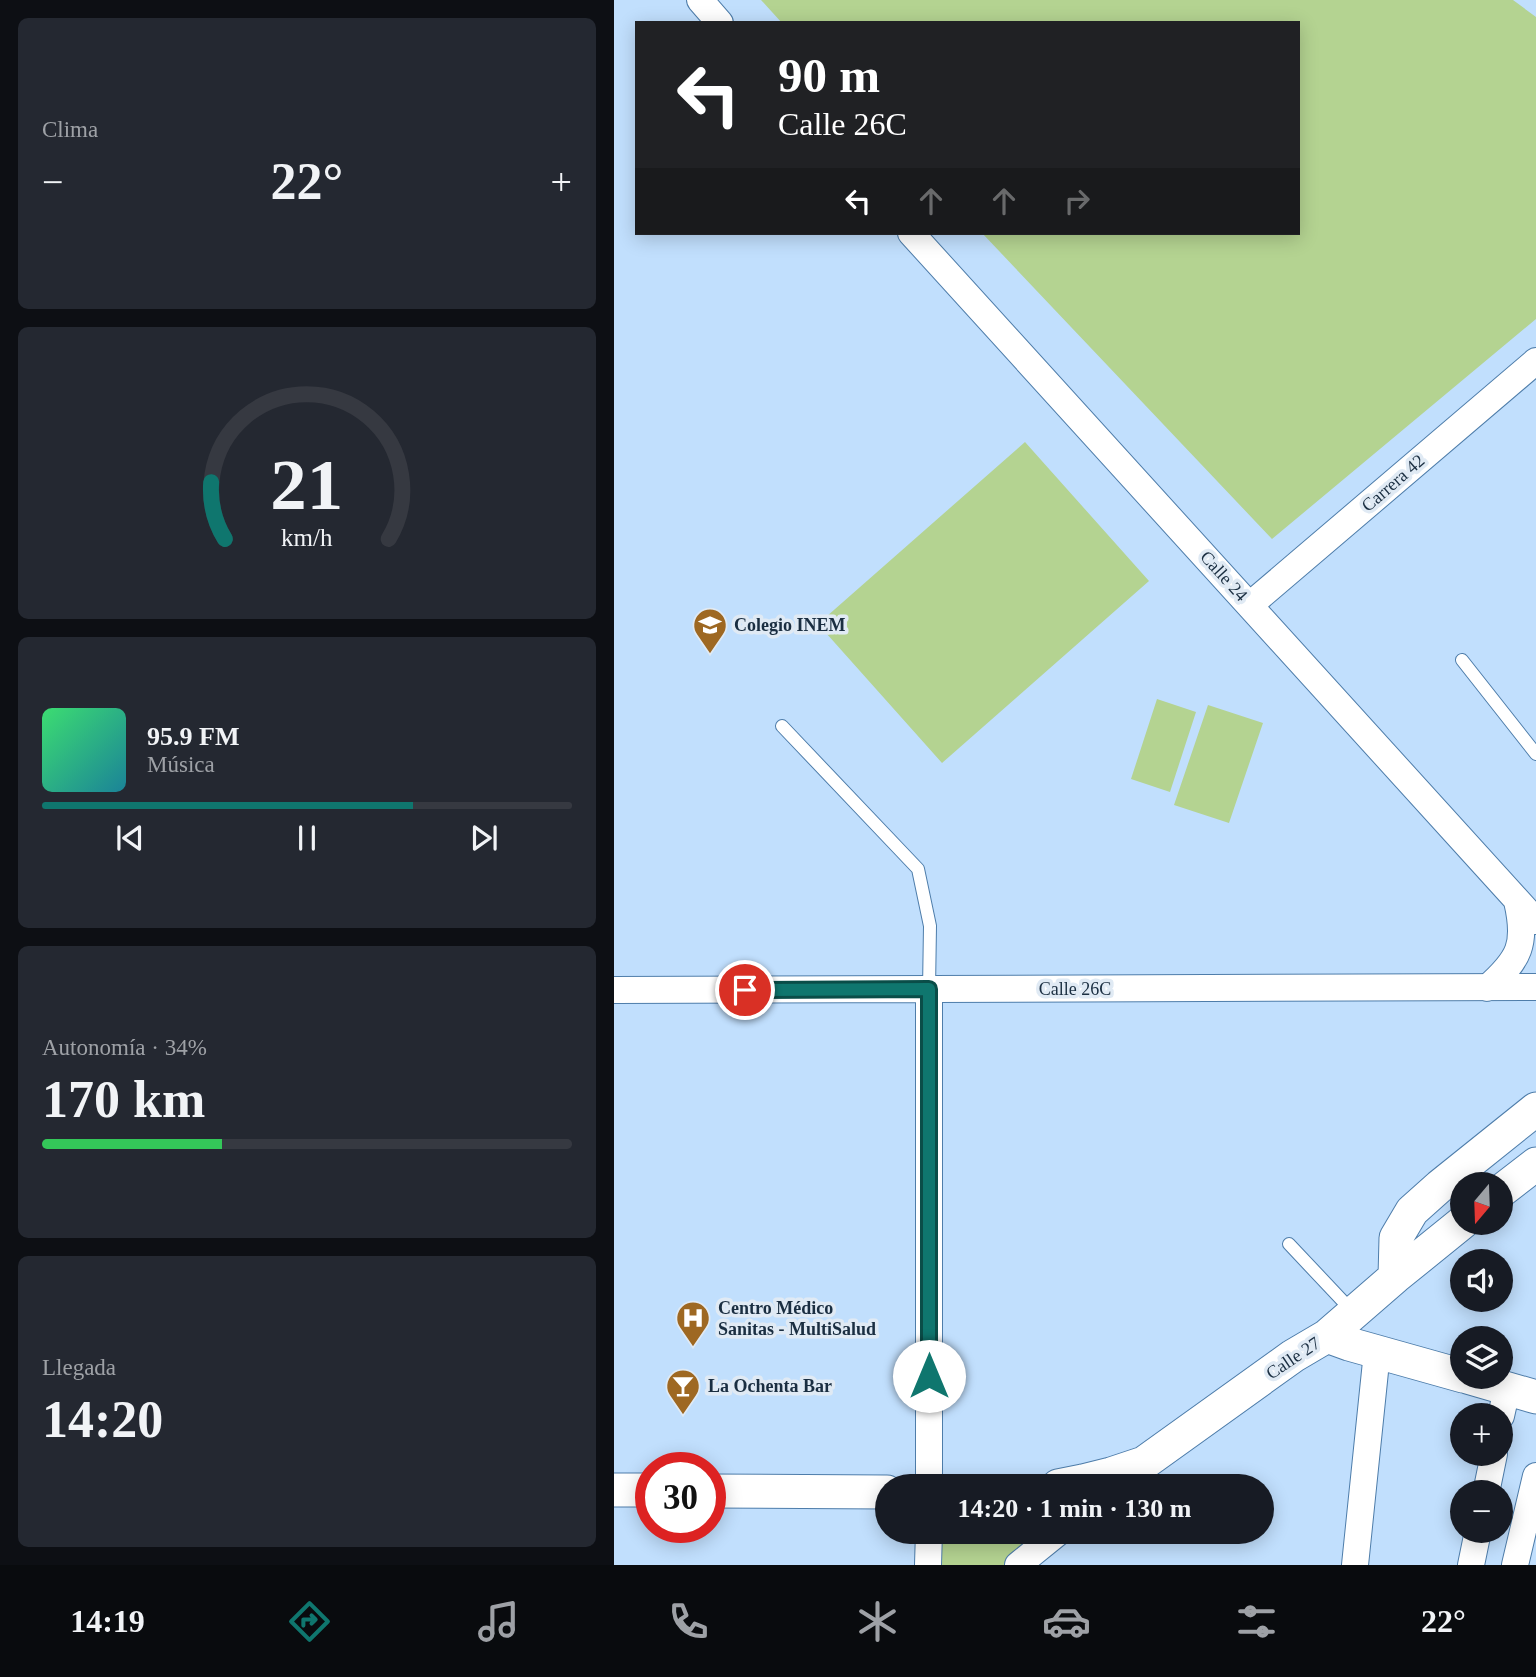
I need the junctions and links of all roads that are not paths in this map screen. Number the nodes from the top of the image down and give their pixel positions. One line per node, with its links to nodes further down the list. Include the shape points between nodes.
1 (700, 0): 2 (street)
2 (718, 21)
3 (913, 235): 5 (street, Calle 24)
4 (1536, 361): 5 (street, Carrera 42)
5 (1250, 605): 9 (street, Calle 24)
6 (1462, 660): 8 (lane)
7 (782, 726): 13 (lane, via 918,869 930,926)
8 (1536, 754)
9 (1517, 901): 10 (street, Calle 24); 12 (street, via 1523,925 1519,950 1506,971)
10 (1536, 921)
11 (1536, 987): 12 (street, Calle 26C)
12 (1487, 988): 13 (street, Calle 26C)
13 (929, 989): 14 (street, Calle 26C); 28 (street)
14 (614, 990)
15 (1536, 1109): 20 (street, via 1412,1211 1396,1238)
16 (1536, 1164): 17 (street)
17 (1514, 1182)
18 (1450, 1232): 20 (street)
19 (1289, 1244): 21 (lane)
20 (1394, 1277): 21 (street)
21 (1354, 1314): 22 (street)
22 (1327, 1336): 23 (street, Calle 27); 27 (street, Calle 27)
23 (1377, 1352): 24 (street, Calle 27); 42 (street)
24 (1450, 1373)
25 (1490, 1389): 26 (street, Calle 27)
26 (1515, 1401)
27 (1144, 1463): 29 (street, Calle 27); 30 (street, Calle 27)
28 (929, 1474)
29 (1111, 1474)
30 (1130, 1474)
31 (1536, 1476): 39 (street)
32 (614, 1490): 33 (street)
33 (635, 1490)
34 (726, 1491): 35 (street)
35 (875, 1492)
36 (1476, 1543): 43 (street)
37 (929, 1544): 40 (street)
38 (1044, 1544): 41 (street)
39 (1515, 1563)
40 (928, 1565)
41 (1018, 1565)
42 (1355, 1565)
43 (1472, 1565)

